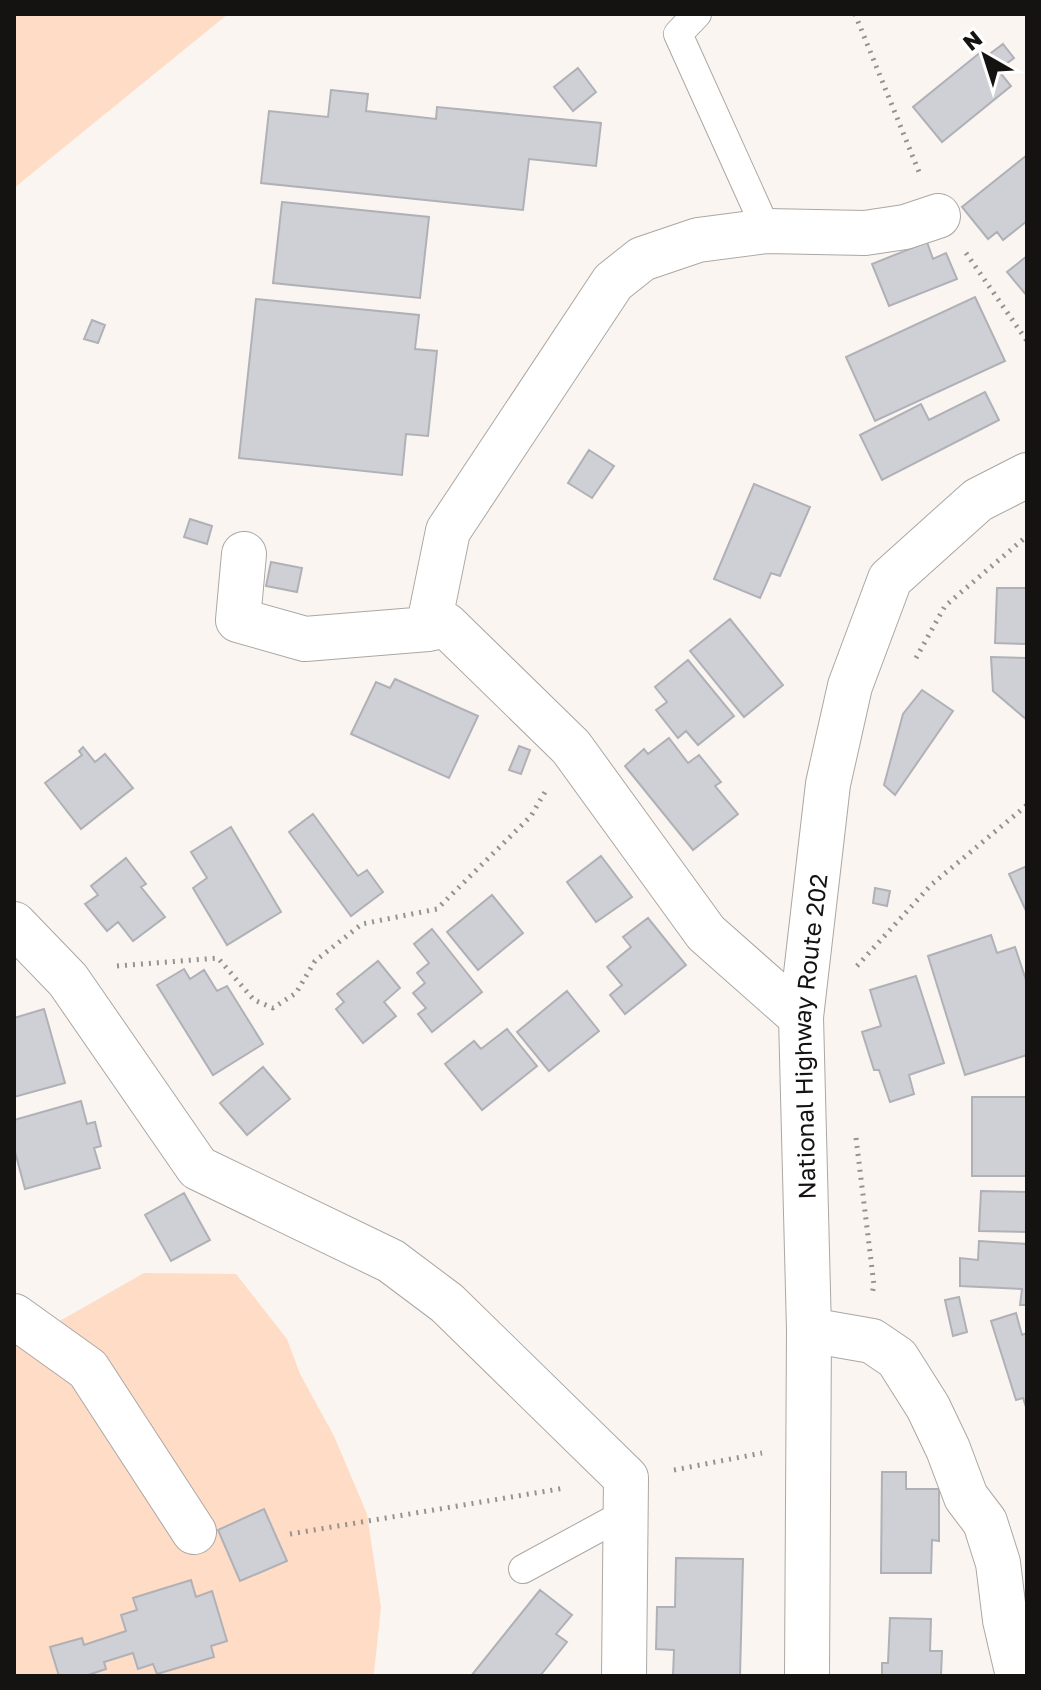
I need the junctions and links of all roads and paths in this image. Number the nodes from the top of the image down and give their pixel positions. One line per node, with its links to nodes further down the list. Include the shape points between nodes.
1 (697, 14): 3 (lane, via 678,34)
2 (938, 216): 3 (main road, via 865,233)
3 (767, 231): 7 (main road, via 698,240 642,259 613,282 448,531)
4 (1027, 475): 14 (main road, National Highway Route 202, via 978,500 890,579 850,686 828,784)
5 (1027, 536): 8 (path, via 945,606)
6 (244, 554): 7 (main road, via 238,620 305,639)
7 (428, 629): 9 (main road, via 446,625)
8 (910, 668)
9 (571, 747): 13 (path, via 531,816 437,909 362,924 315,961 296,993 273,1008 254,1000 218,958 93,970); 14 (main road, via 706,933)
10 (1027, 805): 12 (path, via 931,885)
11 (14, 924): 13 (main road)
12 (851, 972)
13 (68, 980): 20 (main road, via 198,1168 391,1261 447,1303)
14 (801, 1017): 17 (main road, National Highway Route 202)
15 (855, 1131): 18 (path, via 874,1285)
16 (14, 1316): 21 (main road, via 88,1369)
17 (809, 1330): 18 (main road); 19 (main road, National Highway Route 202)
18 (863, 1339): 26 (main road, via 897,1358 928,1407 966,1497 985,1522 998,1563)
19 (806, 1445): 20 (path); 25 (main road, National Highway Route 202)
20 (626, 1496): 22 (path); 23 (lane); 24 (main road)
21 (194, 1532)
22 (290, 1534)
23 (523, 1569)
24 (624, 1676)
25 (807, 1676)
26 (1018, 1676)

